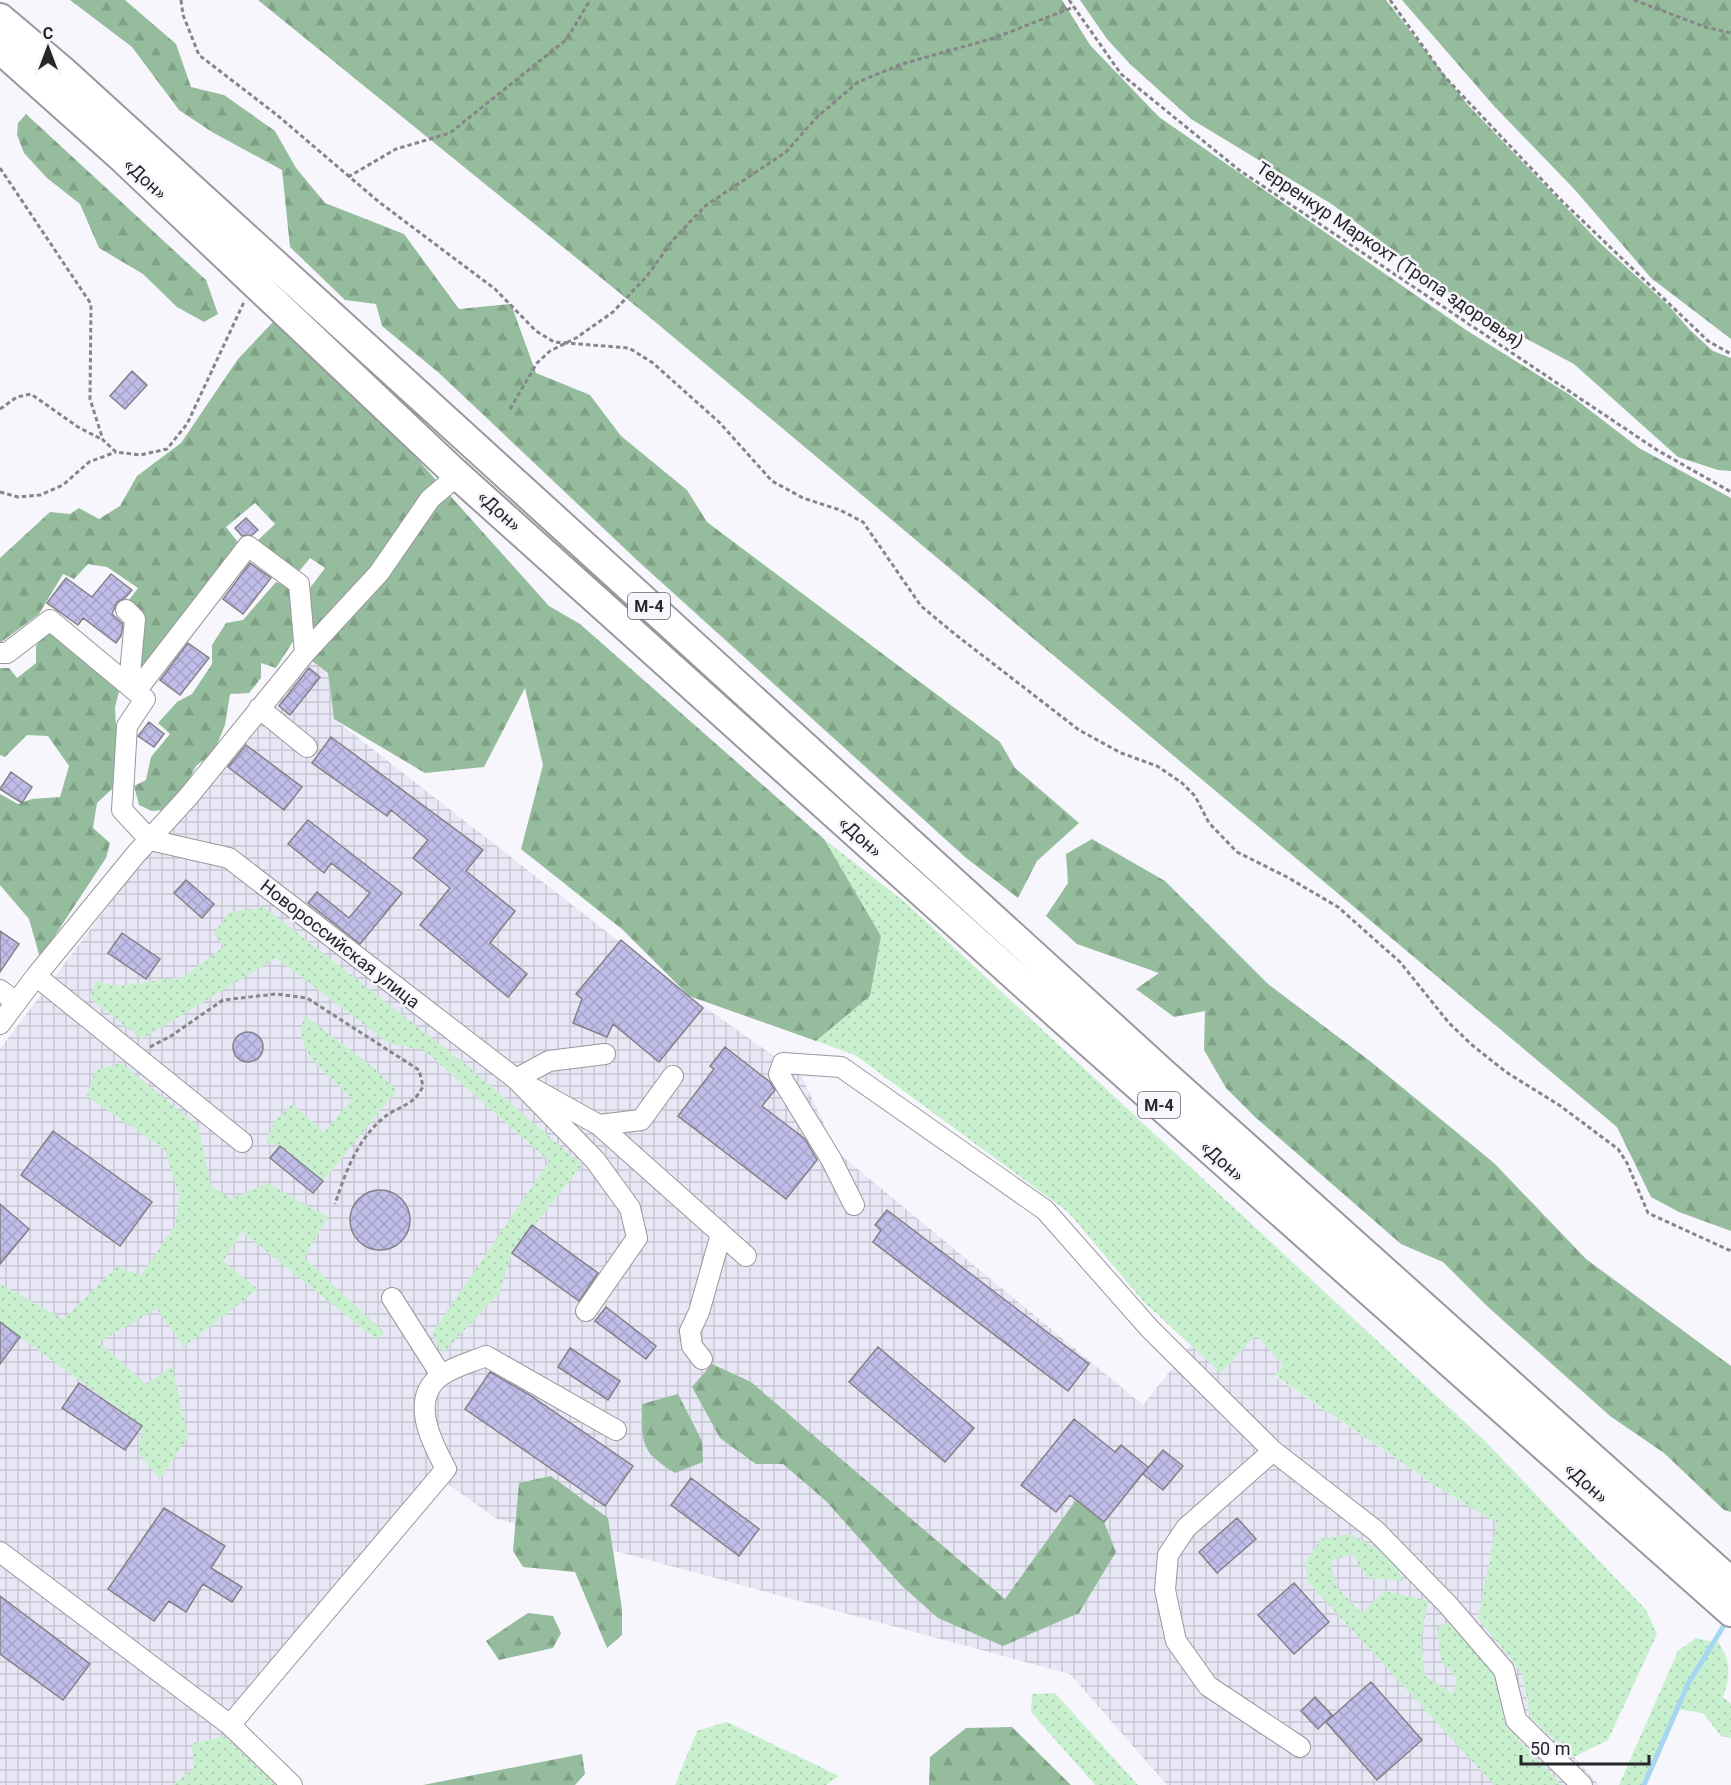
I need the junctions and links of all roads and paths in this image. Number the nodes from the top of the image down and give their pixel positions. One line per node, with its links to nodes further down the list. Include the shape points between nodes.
1 (181, 0): 11 (path, via 199,55)
2 (590, 0): 11 (path, via 567,39 450,133 396,149)
3 (1069, 0): 6 (path, Терренкур Маркохт (Тропа здоровья))
4 (1390, 0): 14 (path, via 1444,76 1562,201 1708,341)
5 (1634, 0): 8 (path)
6 (1074, 7): 13 (path, via 994,38 902,64 858,82 816,118 786,152 705,206 612,312); 21 (path, Терренкур Маркохт (Тропа здоровья), via 1121,74 1239,170 1657,450)
7 (0, 18): 51 (highway, «Дон» / М-4, via 1297,1194)
8 (1731, 33)
9 (0, 49): 12 (highway, «Дон» / М-4)
10 (0, 168): 17 (path, via 91,304 90,399)
11 (348, 177): 13 (path, via 495,289 536,331 554,342)
12 (253, 282): 18 (path, via 187,424 167,449 140,455); 19 (highway, «Дон» / М-4)
13 (565, 343): 16 (path, via 537,363); 42 (path, via 629,348 653,363 718,422 772,481 863,522 921,606 1079,730 1121,753 1157,766 1182,783 1195,796 1209,823 1237,852 1338,908 1400,962 1472,1045 1618,1149 1648,1213)
14 (1731, 354)
15 (0, 409): 17 (path, via 17,397 31,394)
16 (510, 409)
17 (103, 440): 18 (path)
18 (116, 452): 20 (path, via 89,462 63,484 39,495 18,497)
19 (458, 475): 23 (street, via 430,499 379,573); 52 (highway, «Дон» / М-4)
20 (0, 492)
21 (1731, 492)
22 (126, 610): 25 (street, via 135,619)
23 (305, 652): 25 (street, via 299,584 248,546); 26 (street)
24 (0, 653): 25 (street, via 7,653 50,620)
25 (132, 688): 28 (street, via 145,699 127,726 122,810)
26 (259, 708): 27 (street); 28 (street)
27 (307, 747)
28 (150, 840): 29 (street); 36 (street, Новороссийская улица, via 229,858)
29 (36, 976): 31 (street); 33 (street)
30 (0, 990): 31 (street)
31 (16, 1002): 32 (street)
32 (0, 1024)
33 (135, 1054): 38 (street); 39 (path, via 171,1036 223,1000 276,994 307,998 419,1070 423,1086 417,1099 381,1119 350,1159)
34 (605, 1054): 36 (street, via 549,1061)
35 (673, 1076): 37 (street, via 641,1120)
36 (516, 1079): 37 (street); 45 (street, via 595,1160 630,1208 637,1238)
37 (599, 1125): 41 (street)
38 (242, 1142)
39 (335, 1204)
40 (854, 1205): 49 (street, via 779,1074 783,1063 841,1067 1045,1210 1150,1329)
41 (721, 1234): 43 (street); 46 (street, via 690,1331 692,1346)
42 (1731, 1251)
43 (746, 1257)
44 (392, 1298): 47 (street)
45 (586, 1311)
46 (702, 1359)
47 (441, 1376): 48 (street, via 486,1356); 53 (street, via 425,1398 427,1432 446,1469)
48 (616, 1430)
49 (1273, 1451): 54 (street, via 1186,1528 1168,1555 1165,1590 1176,1641 1208,1686); 56 (street, via 1376,1531 1449,1606 1504,1670 1516,1720)
50 (0, 1552): 53 (street)
51 (1731, 1582)
52 (1731, 1612)
53 (230, 1725): 55 (street)
54 (1300, 1747)
55 (292, 1785)
56 (1582, 1785)

